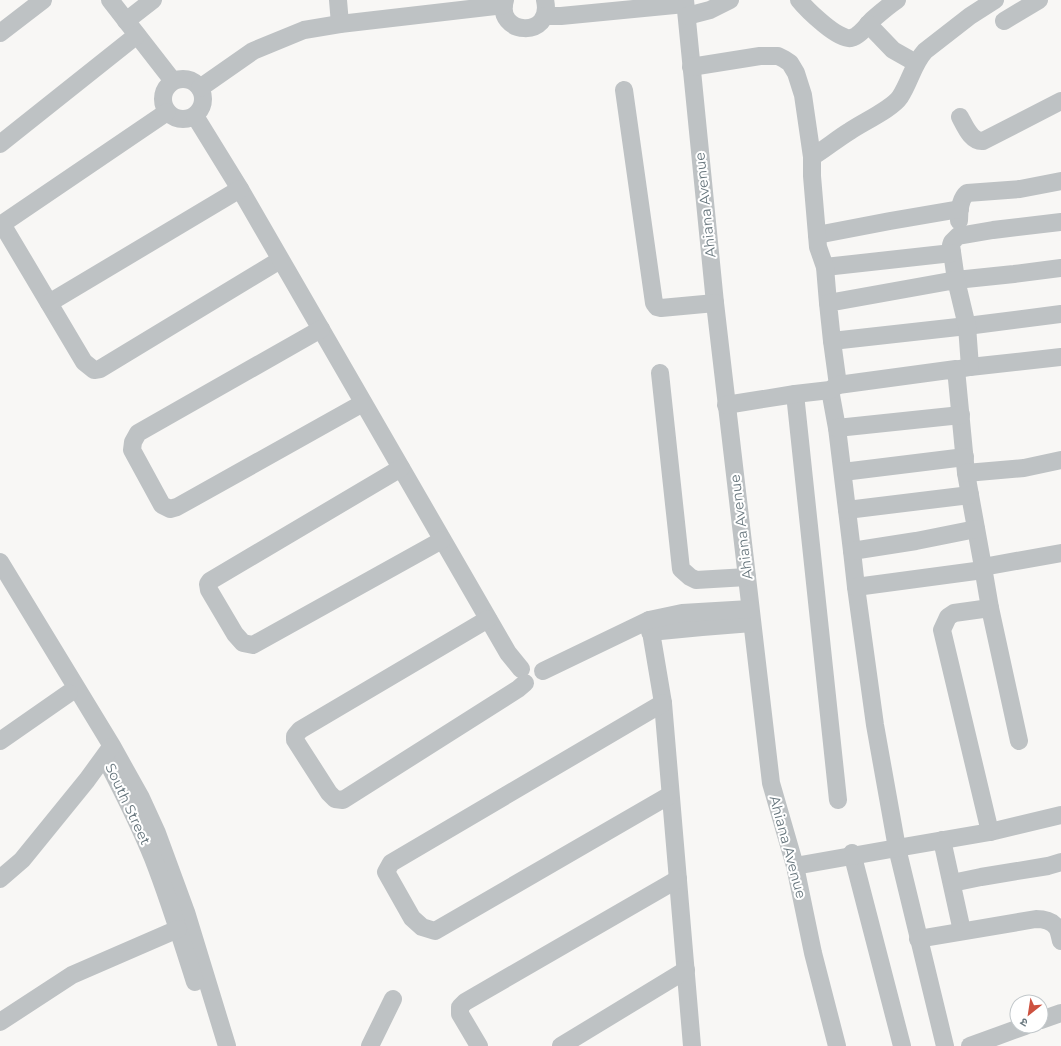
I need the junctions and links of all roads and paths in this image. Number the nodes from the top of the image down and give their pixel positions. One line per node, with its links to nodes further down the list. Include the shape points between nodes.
1 (43, 0): 18 (street)
2 (110, 0): 14 (street)
3 (153, 0): 14 (street)
4 (338, 0): 16 (street)
5 (730, 0): 12 (street, via 710,10)
6 (799, 0): 17 (street, via 822,23 840,36 851,38)
7 (897, 0): 17 (street)
8 (995, 0): 20 (street, via 924,51)
9 (1039, 0): 15 (street)
10 (499, 3): 13 (street, via 509,22 524,29 540,23); 16 (street)
11 (586, 7): 12 (street); 13 (street, via 561,16)
12 (686, 7): 21 (street, Ahiana Avenue)
13 (545, 8)
14 (126, 21): 19 (street)
15 (1004, 21)
16 (340, 24): 23 (street, via 304,30 253,51)
17 (868, 24): 20 (street, via 893,50)
18 (0, 33)
19 (137, 35): 22 (street); 29 (street)
20 (916, 63): 30 (street, via 894,104 850,130)
21 (691, 66): 30 (street, via 760,56 778,56 790,63 803,95); 44 (street, Ahiana Avenue)
22 (173, 81): 23 (street, via 188,79); 26 (street, via 163,91 163,106)
23 (200, 88): 27 (street, via 203,103)
24 (624, 90): 44 (street, via 654,303 661,308)
25 (1061, 101): 28 (street, via 983,141 972,136)
26 (167, 112): 27 (street, via 180,119); 35 (street)
27 (195, 116): 32 (street)
28 (960, 117)
29 (0, 144)
30 (812, 157): 36 (street)
31 (1061, 181): 33 (street, via 1020,189 967,193)
32 (240, 189): 39 (street); 43 (street)
33 (960, 209): 36 (street); 37 (street)
34 (1061, 222): 37 (street)
35 (1, 224): 43 (street)
36 (817, 235): 40 (street)
37 (959, 236): 38 (street, via 952,242)
38 (952, 253): 40 (street); 42 (street)
39 (280, 260): 43 (street, via 100,369 94,370 84,362); 48 (street)
40 (825, 267): 45 (street)
41 (1061, 268): 42 (street)
42 (956, 280): 45 (street); 47 (street)
43 (48, 302)
44 (715, 303): 56 (street, Ahiana Avenue)
45 (828, 303): 49 (street)
46 (1061, 314): 47 (street)
47 (967, 326): 49 (street); 51 (street)
48 (321, 330): 55 (street); 55 (street, via 138,433 132,442 132,450 162,505 170,509 177,507)
49 (832, 341): 53 (street)
50 (1061, 357): 51 (street)
51 (963, 368): 53 (street); 57 (street)
52 (660, 373): 71 (street, via 681,569 696,580)
53 (834, 388): 54 (street); 58 (street)
54 (795, 394): 56 (street); 85 (street)
55 (363, 403): 61 (street)
56 (726, 405): 71 (street, Ahiana Avenue)
57 (961, 415): 58 (street); 60 (street)
58 (838, 428): 62 (street)
59 (1061, 460): 60 (street, via 1024,468)
60 (965, 465): 62 (street); 63 (street)
61 (401, 468): 66 (street); 66 (street, via 210,580 209,590 235,634 243,643 253,645)
62 (843, 472): 64 (street)
63 (970, 495): 64 (street); 65 (street)
64 (847, 510): 67 (street)
65 (976, 529): 67 (street); 70 (street)
66 (442, 540): 76 (street)
67 (852, 551): 73 (street)
68 (1061, 553): 70 (street)
69 (0, 562): 83 (street)
70 (983, 568): 73 (street); 74 (street)
71 (746, 577): 75 (street, Ahiana Avenue)
72 (0, 581): 79 (street, South Street)
73 (856, 588): 89 (street, via 875,725)
74 (990, 608): 82 (street); 87 (street, via 954,613 948,617 942,630)
75 (751, 616): 77 (street, via 682,613); 92 (street, Ahiana Avenue, via 771,783)
76 (488, 619): 78 (street); 78 (street, via 300,730 295,740 329,793 335,799 343,800 518,690)
77 (650, 626): 78 (street, via 543,671 541,680 534,685 529,684); 80 (street)
78 (523, 676)
79 (69, 693): 81 (street); 83 (street, South Street)
80 (663, 703): 84 (street); 84 (street, via 391,863 386,872 412,918 422,927 434,932)
81 (0, 741)
82 (1019, 741)
83 (108, 751): 94 (street, via 22,860); 96 (street, South Street, via 154,860); 107 (street, via 141,798 157,833 186,912)
84 (670, 794): 93 (street)
85 (838, 800)
86 (1061, 815): 87 (street)
87 (990, 832): 88 (street)
88 (942, 840): 89 (street); 95 (street)
89 (897, 848): 90 (street); 98 (street)
90 (852, 855): 92 (street); 113 (street)
91 (1061, 862): 95 (street)
92 (795, 866): 112 (street, Ahiana Avenue, via 813,953)
93 (678, 879): 100 (street); 109 (street, via 465,1002 460,1007 460,1014)
94 (0, 880)
95 (952, 884): 97 (street)
96 (178, 929): 104 (street, via 72,975); 106 (street, South Street)
97 (962, 931): 98 (street); 99 (street, via 1044,919 1057,928)
98 (918, 939): 114 (street)
99 (1061, 941)
100 (686, 970): 110 (street); 111 (street)
101 (393, 999): 108 (street)
102 (1061, 1013): 103 (street)
103 (1049, 1017)
104 (0, 1022)
105 (1009, 1032): 115 (street)
106 (215, 1046)
107 (227, 1046)
108 (370, 1046)
109 (479, 1046)
110 (561, 1046)
111 (692, 1046)
112 (837, 1046)
113 (902, 1046)
114 (945, 1046)
115 (970, 1046)

